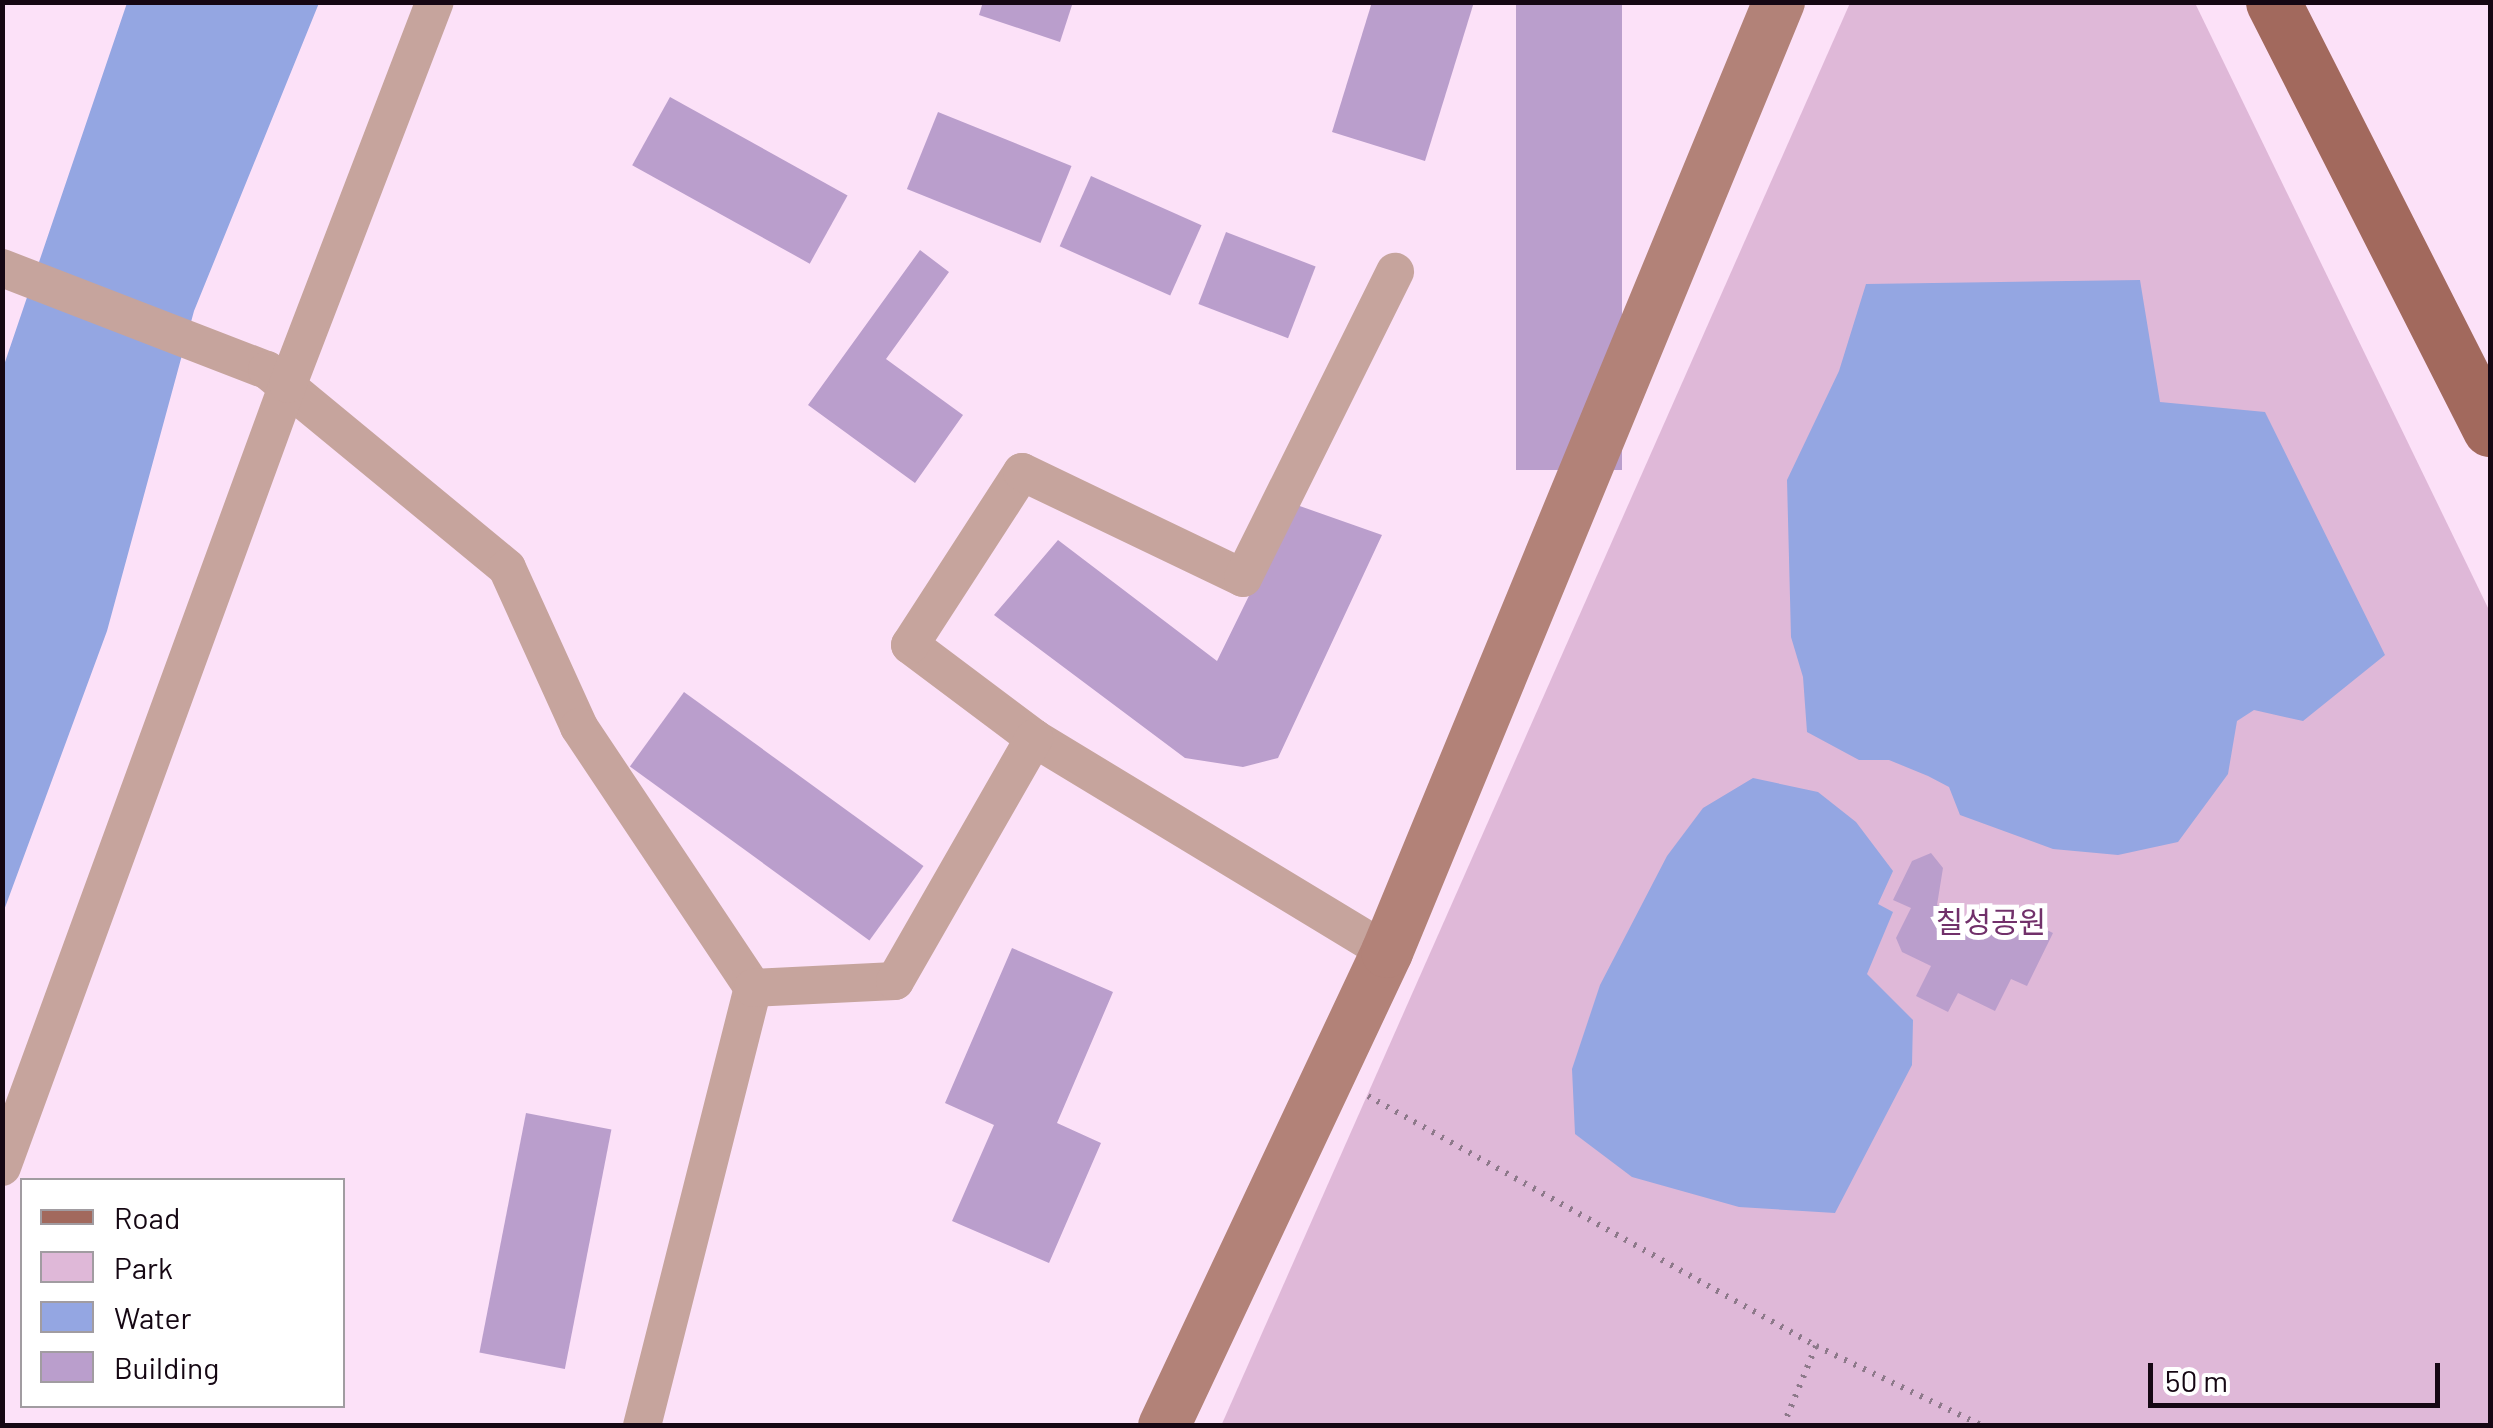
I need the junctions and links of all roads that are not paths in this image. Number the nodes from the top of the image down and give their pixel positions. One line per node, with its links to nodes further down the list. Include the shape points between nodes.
1 (435, 2): 6 (street)
2 (1779, 2): 9 (street)
3 (2273, 2): 7 (main road)
4 (2, 268): 6 (street)
5 (1395, 272): 8 (street, via 1243,578 1022,472 910,645)
6 (277, 377): 10 (street, via 507,568 579,727); 11 (street)
7 (2490, 429)
8 (1034, 738): 9 (street); 10 (street, via 895,981)
9 (1387, 952): 13 (street)
10 (753, 988): 12 (street)
11 (2, 1167)
12 (642, 1426)
13 (1164, 1426)

